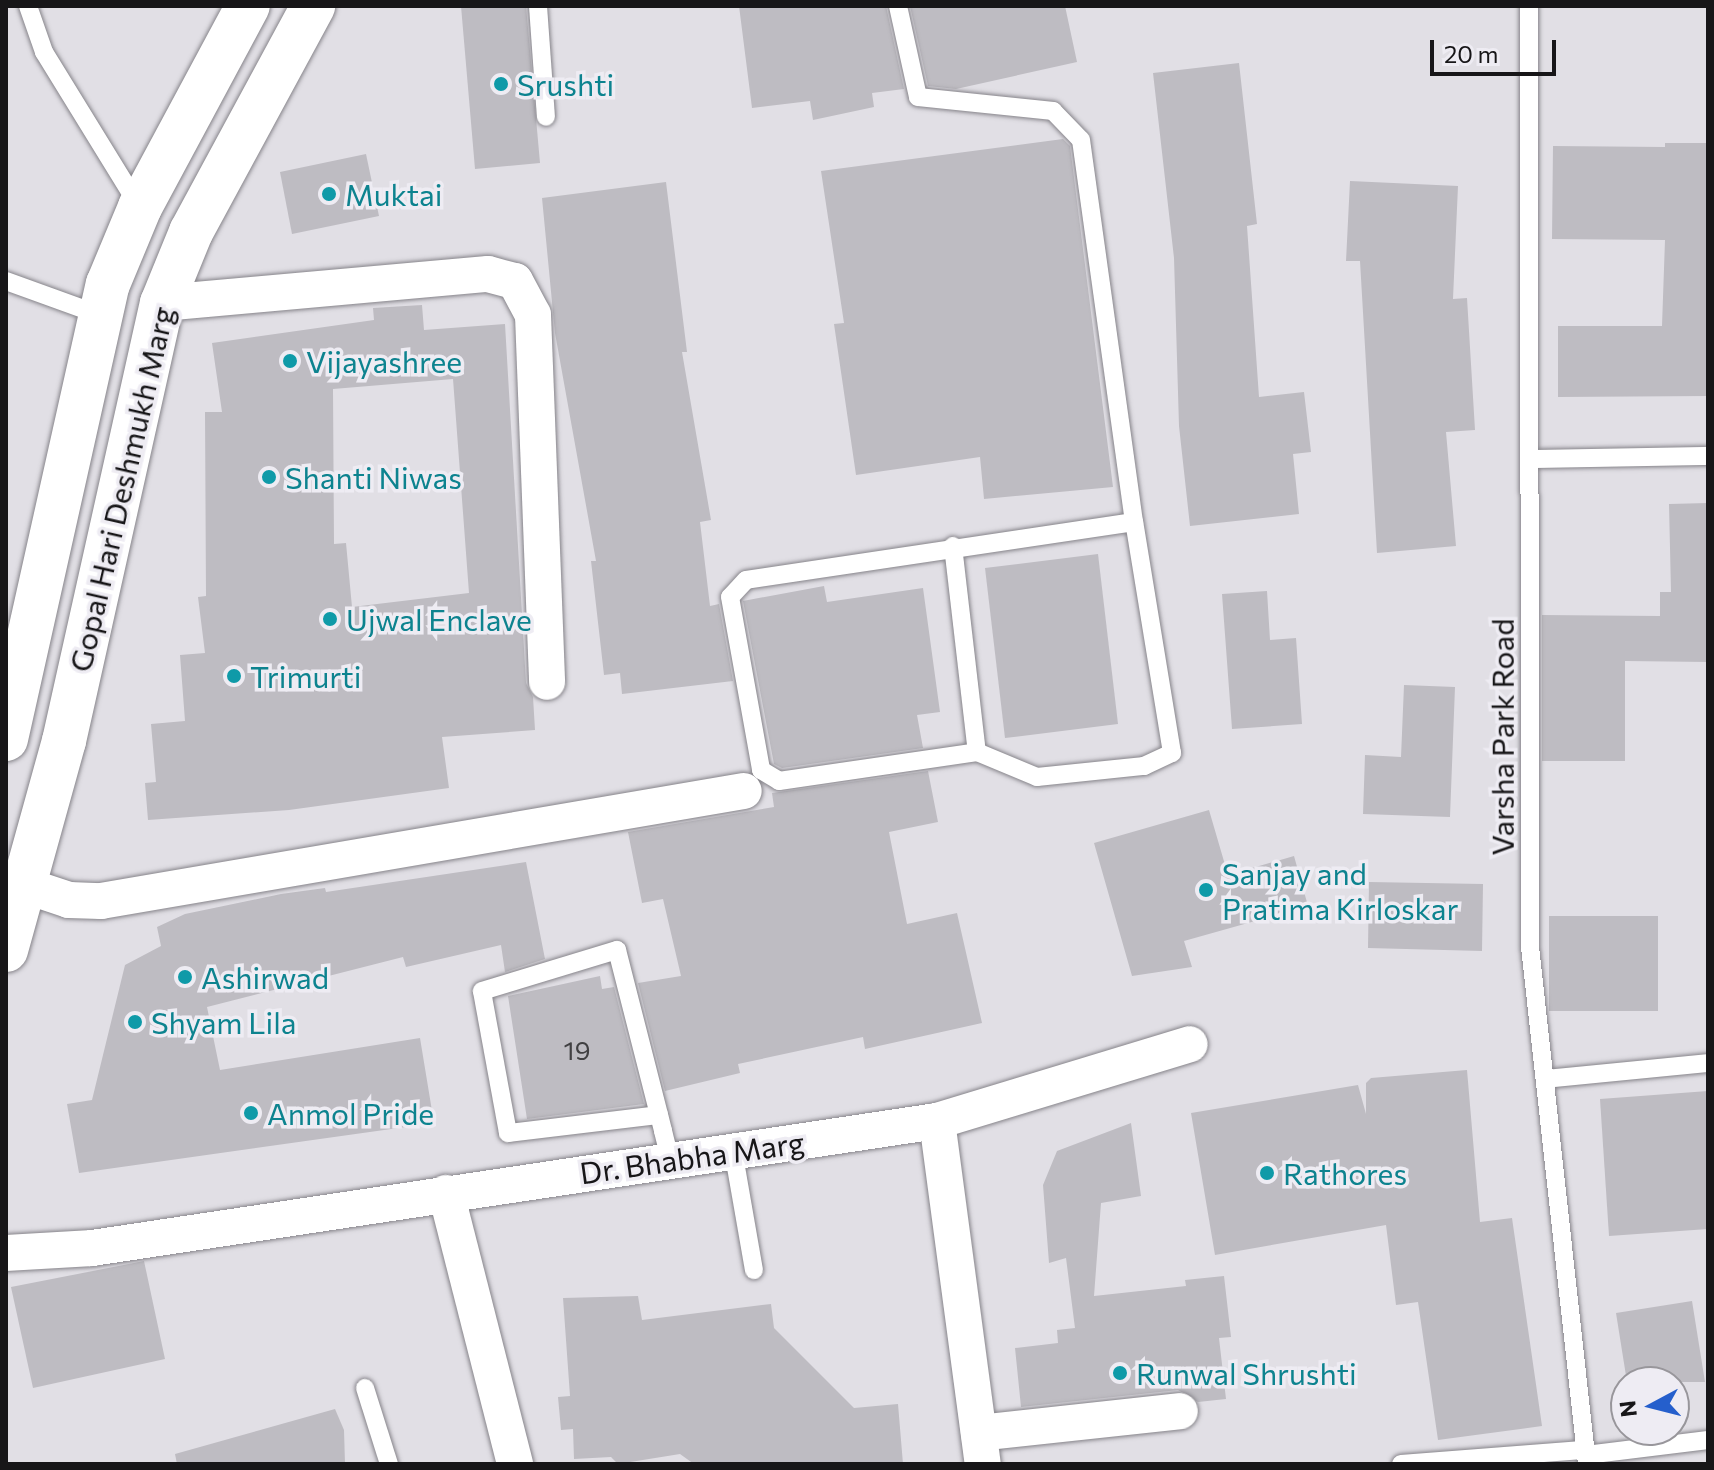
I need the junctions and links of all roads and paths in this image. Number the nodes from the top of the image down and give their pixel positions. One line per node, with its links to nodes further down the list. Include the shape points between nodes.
1 (28, 6): 8 (lane, via 44,52)
2 (248, 6): 8 (main road, Gopal Hari Deshmukh Marg)
3 (313, 6): 10 (main road, Gopal Hari Deshmukh Marg)
4 (538, 6): 7 (lane)
5 (898, 6): 16 (lane, via 918,97 1053,111 1081,140)
6 (1529, 6): 15 (lane, Varsha Park Road)
7 (546, 117)
8 (140, 207): 9 (main road, Gopal Hari Deshmukh Marg)
9 (122, 249): 10 (main road); 13 (main road, Gopal Hari Deshmukh Marg)
10 (179, 258): 12 (main road, Gopal Hari Deshmukh Marg)
11 (6, 281): 13 (lane)
12 (162, 303): 18 (street, via 488,274 515,281 533,315); 22 (main road, Gopal Hari Deshmukh Marg, via 64,741)
13 (100, 315): 19 (main road, Gopal Hari Deshmukh Marg)
14 (1708, 456): 15 (lane)
15 (1530, 459): 26 (lane, Varsha Park Road, via 1530,947)
16 (1134, 522): 17 (lane); 20 (lane, via 1172,753 1144,766 1037,777)
17 (953, 546): 20 (lane); 20 (lane, via 746,580 730,597 761,770 779,781)
18 (547, 682)
19 (6, 739)
20 (977, 752)
21 (744, 791): 22 (street, via 101,901 69,900)
22 (24, 885): 23 (main road, Gopal Hari Deshmukh Marg)
23 (6, 950)
24 (1190, 1044): 28 (street, Dr. Bhabha Marg)
25 (1708, 1063): 26 (lane)
26 (1545, 1079): 38 (lane, Varsha Park Road)
27 (659, 1115): 27 (lane, via 617,950 482,991 508,1133); 30 (lane)
28 (937, 1121): 29 (street, Dr. Bhabha Marg); 37 (street)
29 (733, 1150): 30 (street, Dr. Bhabha Marg); 33 (lane)
30 (670, 1160): 31 (street, Dr. Bhabha Marg)
31 (446, 1193): 32 (street, Dr. Bhabha Marg, via 92,1248); 40 (street)
32 (6, 1253)
33 (754, 1270)
34 (365, 1388): 39 (lane)
35 (1180, 1411): 37 (street)
36 (1708, 1440): 38 (lane)
37 (981, 1448)
38 (1586, 1457): 41 (lane)
39 (389, 1464)
40 (515, 1464)
41 (1401, 1464)

